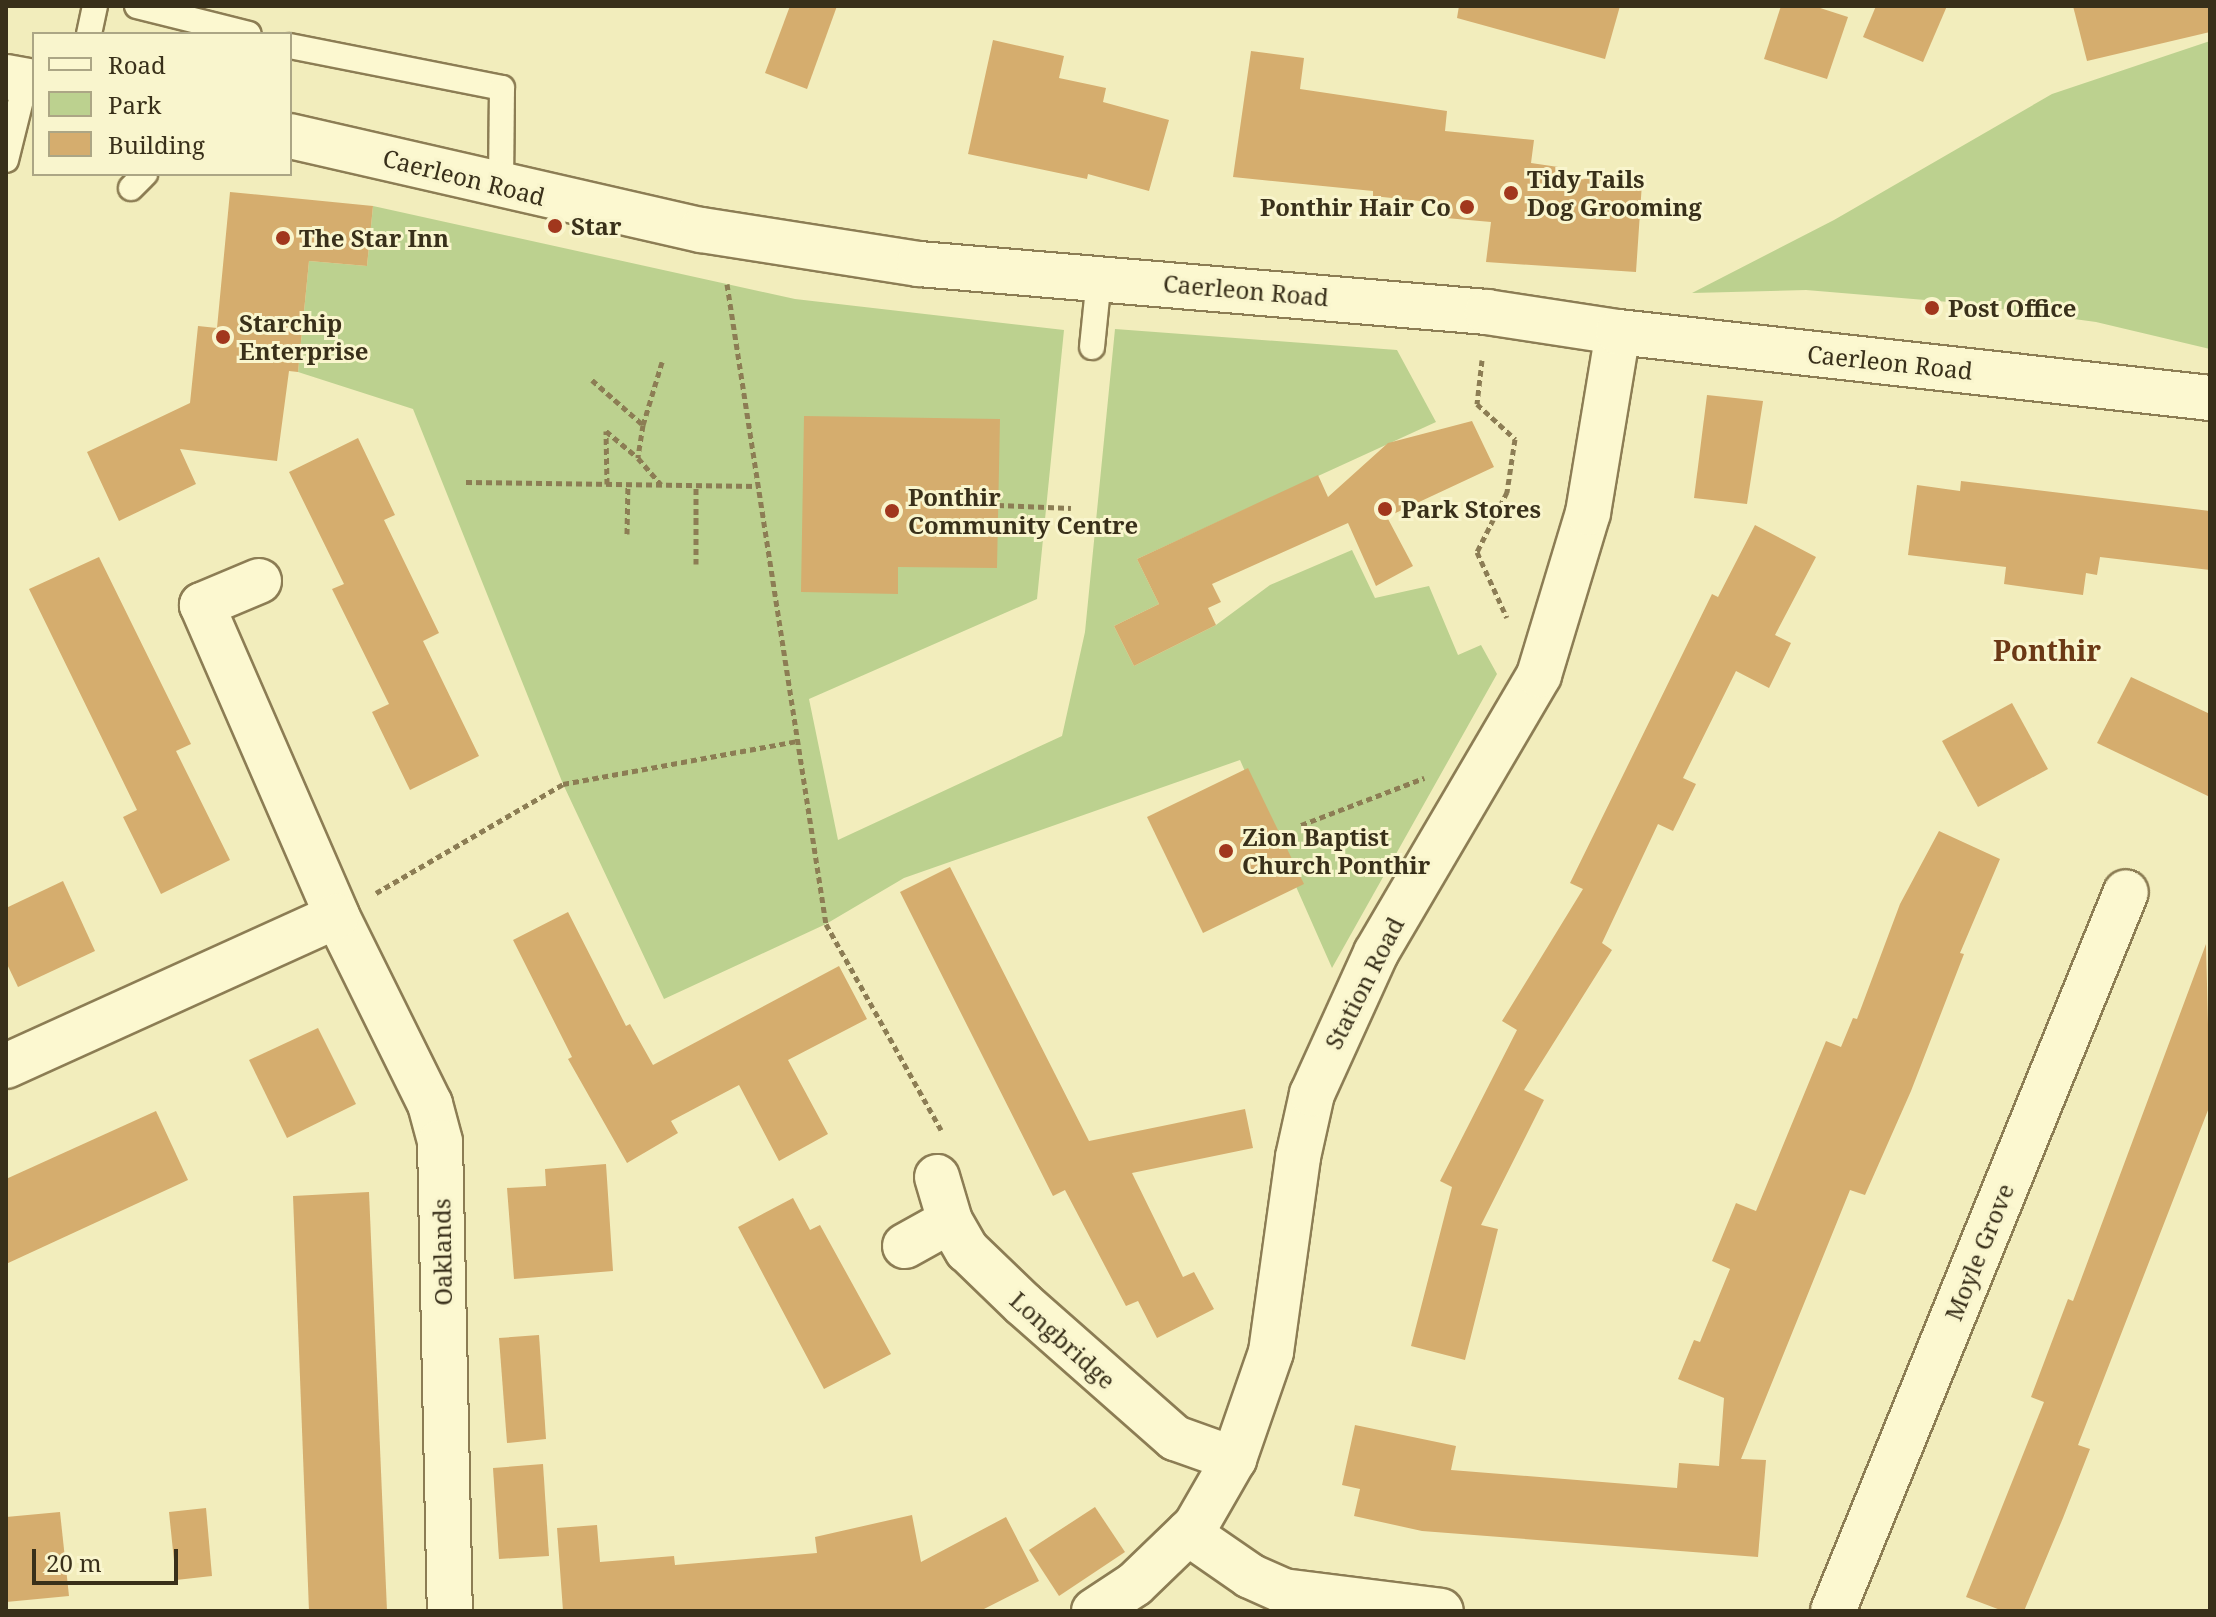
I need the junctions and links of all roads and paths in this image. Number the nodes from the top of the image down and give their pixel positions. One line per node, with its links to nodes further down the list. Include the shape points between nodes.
1 (95, 6): 3 (lane)
2 (137, 6): 4 (lane)
3 (89, 32)
4 (241, 32)
5 (292, 46): 9 (lane, via 502,88)
6 (22, 80): 8 (lane)
7 (292, 136): 9 (street, Caerleon Road)
8 (6, 160)
9 (501, 187): 10 (street, Caerleon Road, via 701,230 919,264)
10 (1099, 278): 12 (street, Caerleon Road); 14 (lane)
11 (727, 284): 25 (path)
12 (1487, 312): 13 (street, Caerleon Road); 31 (path, via 1477,404 1515,439 1507,492 1477,552 1490,589)
13 (1618, 332): 17 (street, Caerleon Road); 31 (street, Station Road, via 1588,513)
14 (1092, 347)
15 (662, 362): 18 (path)
16 (592, 380): 18 (path)
17 (2210, 398)
18 (643, 425): 19 (path)
19 (638, 458): 21 (path, via 606,431); 23 (path)
20 (466, 482): 21 (path)
21 (607, 484): 22 (path)
22 (628, 484): 23 (path); 28 (path)
23 (661, 484): 24 (path)
24 (696, 485): 25 (path); 29 (path)
25 (758, 486): 32 (path)
26 (998, 505): 27 (path)
27 (1071, 508)
28 (627, 534)
29 (696, 564)
30 (259, 581): 36 (street, Oaklands, via 202,605)
31 (1539, 675): 33 (street, Station Road)
32 (798, 741): 36 (path, via 563,784); 38 (path, via 826,924 948,1142)
33 (1492, 752): 34 (path); 41 (street, Station Road, via 1376,953 1312,1094 1271,1352)
34 (1301, 825)
35 (2126, 892): 46 (street, Moyle Grove)
36 (337, 916): 37 (street); 43 (street, Oaklands, via 430,1104 440,1142)
37 (6, 1066)
38 (937, 1177): 39 (street, Longbridge)
39 (950, 1221): 40 (street); 41 (street, Longbridge, via 967,1250 1152,1421 1175,1438)
40 (905, 1246)
41 (1234, 1459): 42 (street, Station Road)
42 (1188, 1533): 44 (street, Station Road, via 1135,1584); 45 (street, via 1250,1576 1283,1591)
43 (450, 1611)
44 (1094, 1611)
45 (1441, 1611)
46 (1833, 1611)

